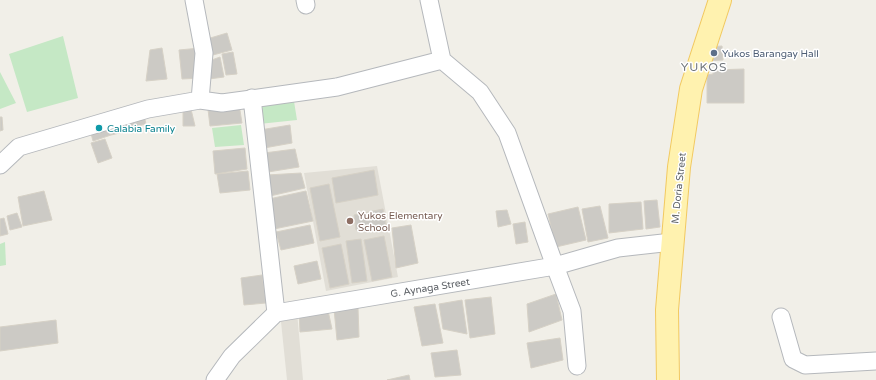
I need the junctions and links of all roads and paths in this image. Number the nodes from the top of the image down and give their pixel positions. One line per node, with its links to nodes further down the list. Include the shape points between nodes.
1 (194, 0): 6 (street, via 204,53)
2 (429, 0): 4 (street)
3 (720, 0): 8 (main road, M. Doria Street, via 691,90 679,166)
4 (442, 60): 5 (street, via 337,87); 9 (street, via 480,92 507,133)
5 (252, 98): 6 (street, via 222,102); 10 (street)
6 (200, 100): 7 (street, via 148,109 19,147)
7 (0, 164)
8 (672, 242): 9 (street, G. Aynaga Street, via 618,248); 15 (main road, M. Doria Street, via 667,310)
9 (554, 266): 10 (street, G. Aynaga Street); 13 (street, via 572,311)
10 (276, 313): 14 (street, via 232,356)
11 (781, 317): 12 (street, via 793,359 805,365)
12 (876, 361)
13 (577, 366)
14 (215, 380)
15 (668, 380)

